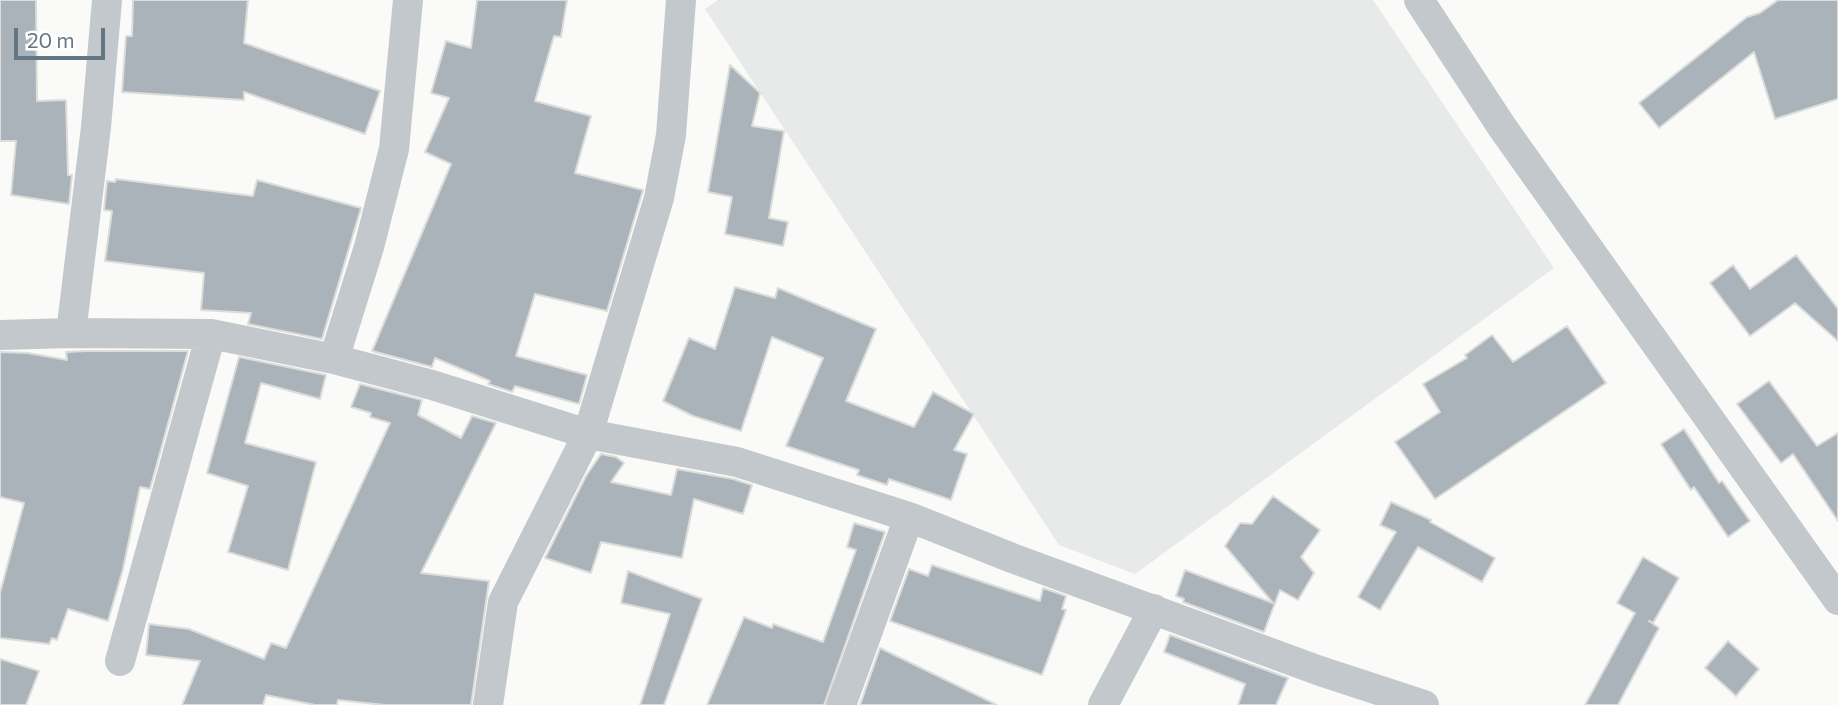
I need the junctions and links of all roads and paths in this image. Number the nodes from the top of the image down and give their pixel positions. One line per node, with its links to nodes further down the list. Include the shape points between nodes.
1 (107, 0): 5 (street)
2 (408, 0): 8 (street, via 394,149)
3 (681, 0): 9 (street, via 671,135 659,198)
4 (1419, 0): 11 (street, via 1502,127)
5 (71, 333): 6 (street); 7 (street)
6 (211, 334): 8 (street); 13 (street)
7 (0, 335)
8 (334, 359): 9 (street)
9 (588, 434): 10 (street, via 737,462); 14 (street, via 503,602)
10 (909, 517): 12 (street); 15 (street)
11 (1838, 600)
12 (1154, 609): 16 (street); 17 (street)
13 (120, 661)
14 (488, 705)
15 (841, 705)
16 (1103, 705)
17 (1424, 705)

